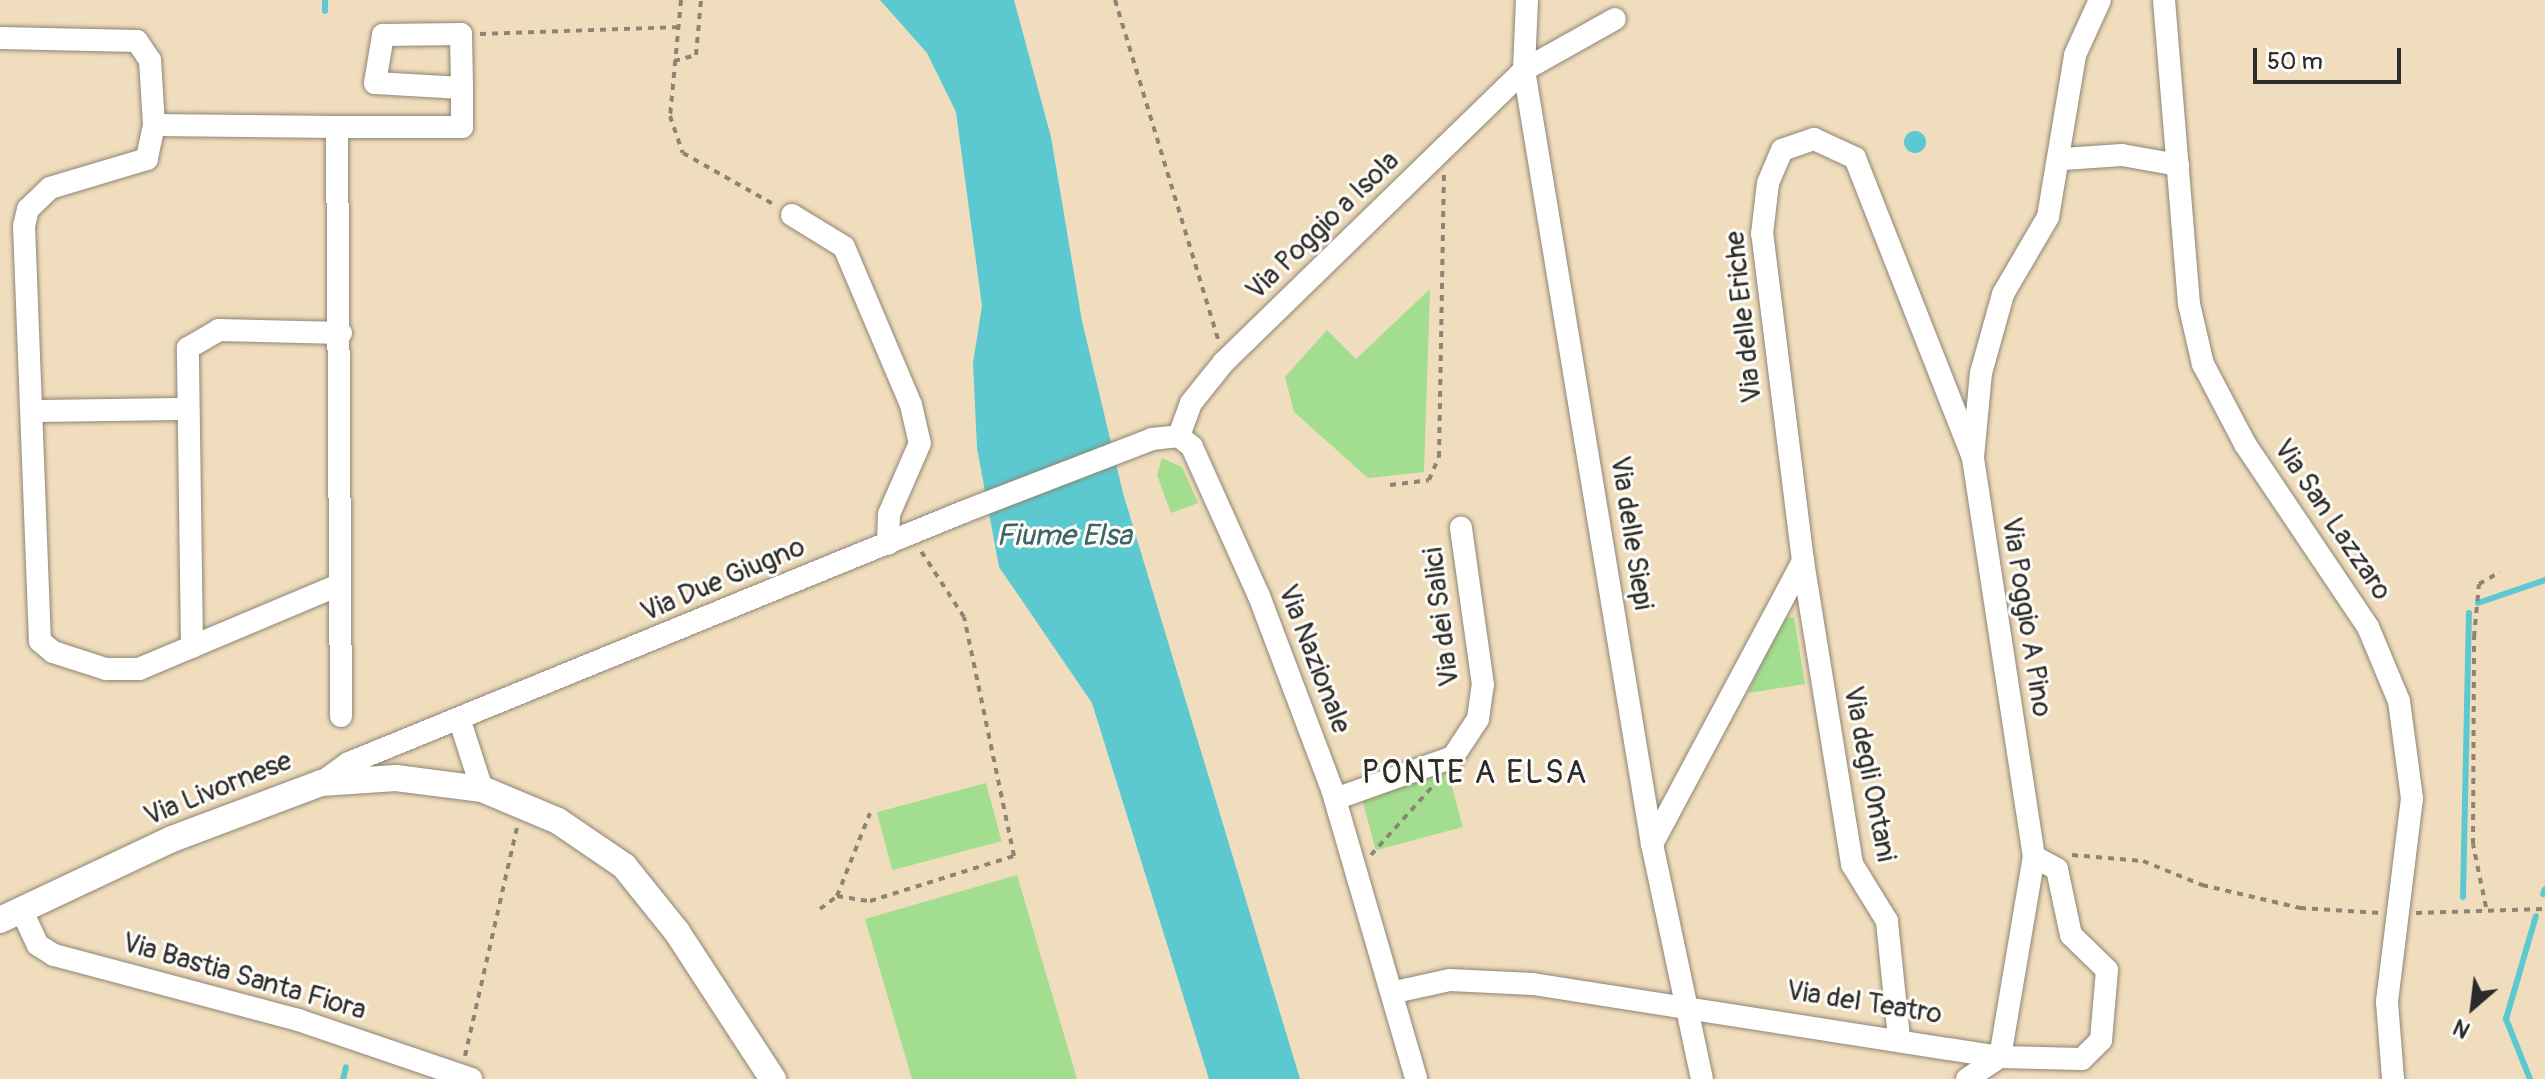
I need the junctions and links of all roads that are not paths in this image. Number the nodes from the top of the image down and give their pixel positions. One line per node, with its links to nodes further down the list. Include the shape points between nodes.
1 (1527, 0): 6 (street)
2 (2100, 0): 10 (street, Via Poggio A Pino, via 2075,55)
3 (2164, 0): 11 (street, Via San Lazzaro)
4 (1615, 19): 6 (street)
5 (0, 38): 8 (street, via 137,41 150,60)
6 (1524, 70): 16 (street, Via Poggio a Isola, via 1224,362 1191,403); 28 (street, Via delle Siepi)
7 (462, 88): 7 (street, via 375,83 383,35 461,34); 9 (street, via 462,127)
8 (154, 125): 9 (street); 15 (street, via 147,159 50,188 28,209)
9 (337, 127): 13 (street)
10 (2063, 159): 11 (street, via 2122,155); 17 (street, Via Poggio A Pino, via 2048,217 1990,329)
11 (2178, 165): 40 (street, Via San Lazzaro, via 2189,304 2203,364 2245,444 2368,627 2399,701 2412,798 2387,1002)
12 (792, 215): 19 (street, via 844,247 911,405 920,443 889,514)
13 (341, 333): 14 (street, via 201,335 188,348); 21 (street)
14 (186, 409): 15 (street); 22 (street)
15 (34, 411): 22 (street, via 40,641 53,652 121,671)
16 (1179, 436): 19 (street, Via Due Giugno, via 1152,439); 27 (street, Via Nazionale, via 1192,447 1259,596)
17 (1973, 457): 20 (street, Via delle Eriche, via 1855,158 1814,139 1782,150 1768,183 1762,234); 29 (street, Via Poggio A Pino)
18 (1461, 528): 27 (street, Via dei Salici, via 1483,685 1478,719 1453,757)
19 (888, 544): 24 (street, Via Due Giugno)
20 (1803, 561): 28 (street); 33 (street, Via degli Ontani, via 1852,864 1887,921)
21 (339, 585): 22 (street); 23 (street)
22 (192, 647)
23 (341, 716)
24 (460, 721): 25 (street, Via Due Giugno, via 349,763); 26 (street)
25 (321, 783): 26 (main road, Via Livornese, via 396,778); 30 (main road, Via Livornese, via 172,839)
26 (482, 789): 36 (main road, Via Livornese, via 595,843 648,893)
27 (1335, 799): 31 (street, Via Nazionale)
28 (1652, 844): 32 (street, Via delle Siepi)
29 (2034, 857): 34 (street, Via Poggio A Pino); 34 (street, Via del Teatro, via 2057,869 2071,935 2107,970 2101,1040 2082,1059)
30 (7, 916): 35 (street, Via Bastia Santa Fiora, via 54,955 298,1020)
31 (1395, 992): 32 (street, Via del Teatro, via 1450,980 1533,984); 37 (street, Via Nazionale)
32 (1687, 1005): 33 (street, Via del Teatro); 38 (street, Via delle Siepi)
33 (1899, 1038): 34 (street, Via del Teatro)
34 (2003, 1068): 39 (street)
35 (468, 1077)
36 (773, 1079)
37 (1416, 1079)
38 (1702, 1079)
39 (1967, 1079)
40 (2393, 1079)

